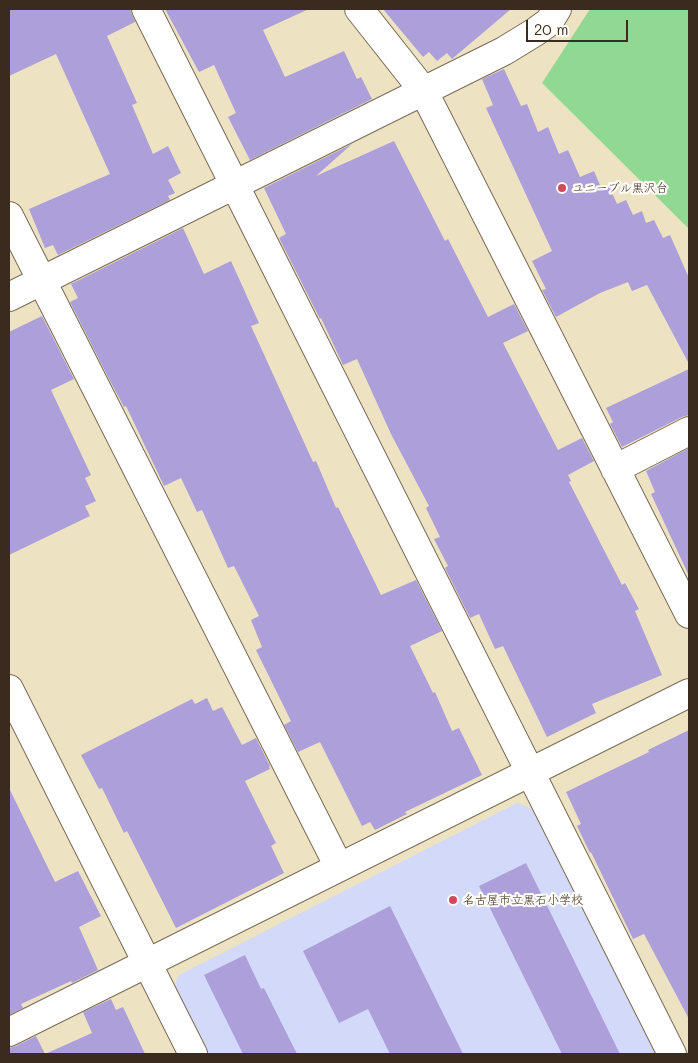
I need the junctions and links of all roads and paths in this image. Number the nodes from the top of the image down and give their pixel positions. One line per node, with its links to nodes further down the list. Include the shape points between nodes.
1 (146, 9): 5 (street)
2 (358, 9): 4 (street)
3 (557, 9): 4 (street, via 549,22 535,32)
4 (423, 90): 5 (street); 10 (street)
5 (234, 186): 7 (street); 14 (street)
6 (9, 216): 7 (street)
7 (41, 281): 8 (street); 15 (street)
8 (9, 297)
9 (689, 431): 10 (street)
10 (615, 468): 11 (street)
11 (689, 614)
12 (9, 689): 16 (street)
13 (689, 693): 14 (street)
14 (530, 772): 15 (street); 19 (street)
15 (339, 866): 16 (street)
16 (147, 962): 17 (street); 18 (street)
17 (9, 1032)
18 (194, 1054)
19 (672, 1054)

